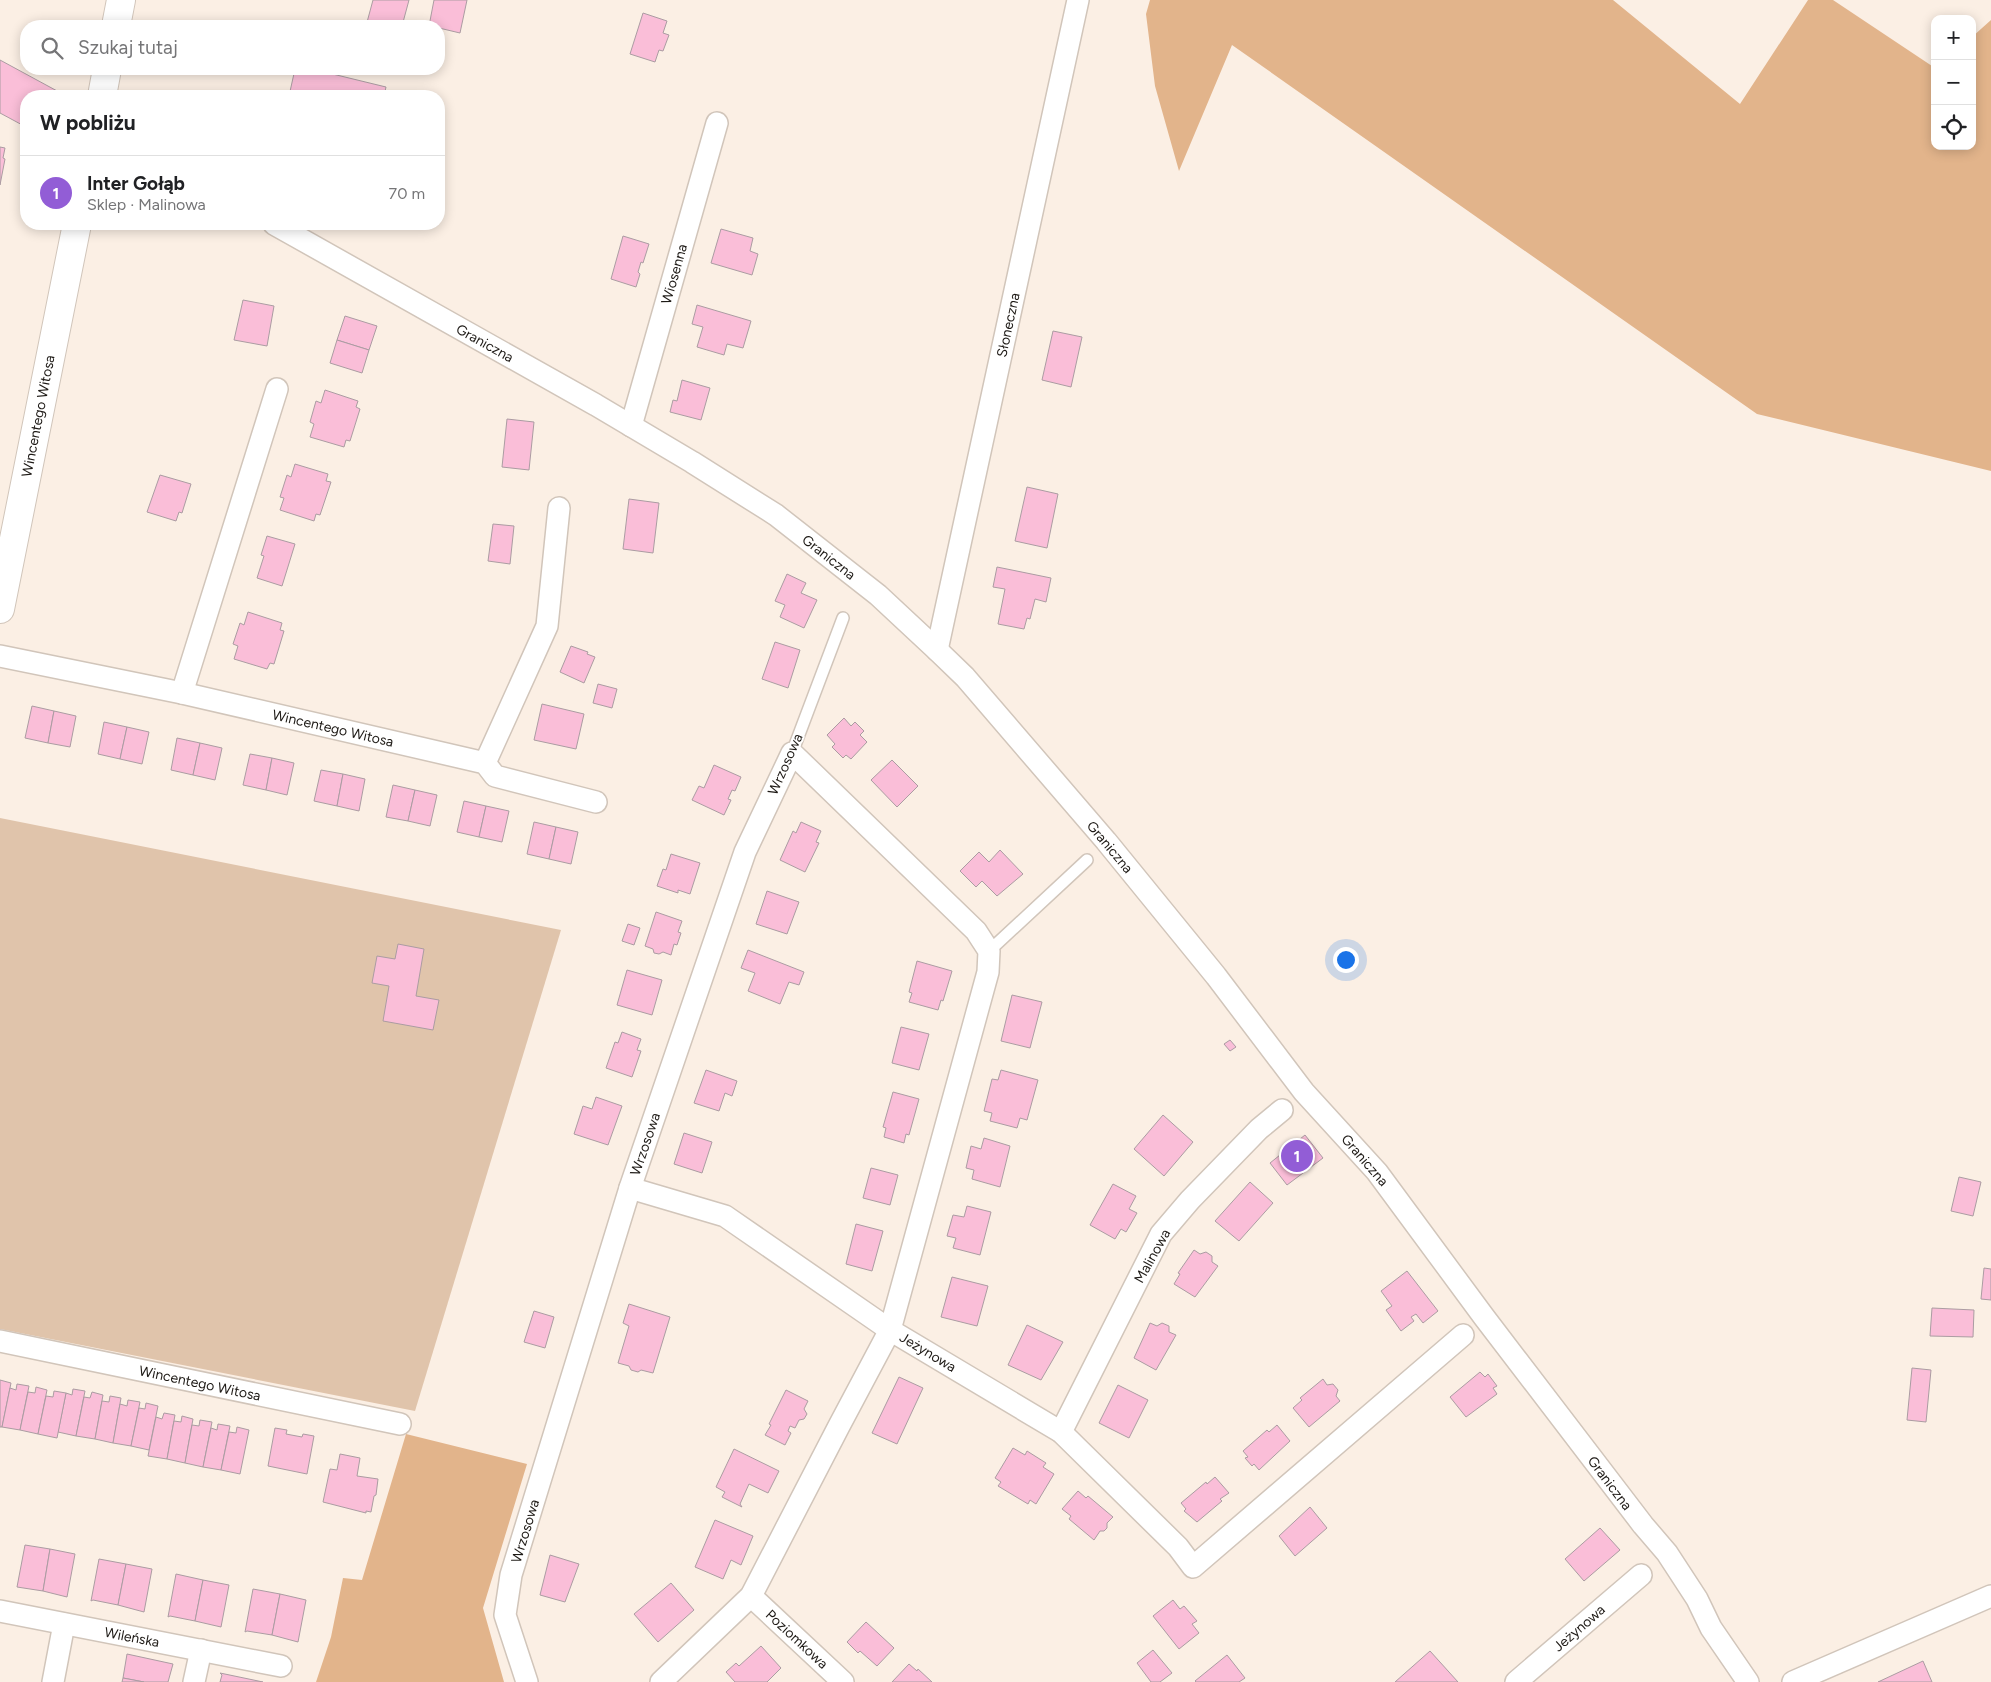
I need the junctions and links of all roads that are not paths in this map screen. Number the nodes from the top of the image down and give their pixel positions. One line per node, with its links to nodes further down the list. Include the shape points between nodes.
1 (121, 0): 3 (street)
2 (1078, 0): 14 (street, Słoneczna)
3 (117, 20)
4 (106, 75): 5 (street)
5 (103, 90)
6 (717, 123): 10 (street, Wiosenna)
7 (75, 230): 12 (street, Wincentego Witosa)
8 (285, 230): 10 (street, Graniczna)
9 (277, 389): 16 (street)
10 (631, 426): 14 (street, Graniczna, via 776,516 878,595)
11 (559, 508): 18 (street, via 547,626)
12 (0, 609)
13 (843, 618): 17 (lane, Wrzosowa)
14 (937, 650): 42 (street, Graniczna, via 965,677 1106,842 1216,976 1304,1092 1377,1172 1490,1325 1666,1552)
15 (0, 656): 16 (street, Wincentego Witosa)
16 (182, 693): 18 (street, Wincentego Witosa)
17 (792, 753): 21 (street, via 976,931); 23 (street, Wrzosowa, via 745,852)
18 (485, 763): 19 (street, Wincentego Witosa, via 495,776)
19 (596, 802)
20 (1087, 860): 21 (lane)
21 (989, 951): 24 (street, via 988,972)
22 (1282, 1110): 28 (street, Malinowa, via 1259,1129 1161,1234)
23 (630, 1188): 24 (street, Jeżynowa, via 725,1216); 38 (street, Wrzosowa, via 511,1575 505,1615)
24 (890, 1330): 28 (street, Jeżynowa); 30 (street)
25 (1462, 1335): 28 (street, Jeżynowa, via 1193,1567 1178,1547)
26 (0, 1341): 27 (street, Wincentego Witosa)
27 (400, 1424)
28 (1061, 1432)
29 (1641, 1575): 41 (street, Jeżynowa)
30 (751, 1596): 39 (street); 40 (street, Poziomkowa)
31 (1991, 1596): 43 (street)
32 (0, 1611): 33 (street, Wileńska)
33 (64, 1624): 34 (street, Wileńska); 36 (street)
34 (201, 1650): 35 (street, Wileńska); 37 (street)
35 (280, 1666)
36 (53, 1682)
37 (194, 1682)
38 (527, 1682)
39 (661, 1682)
40 (842, 1682)
41 (1516, 1682)
42 (1748, 1682)
43 (1793, 1682)

